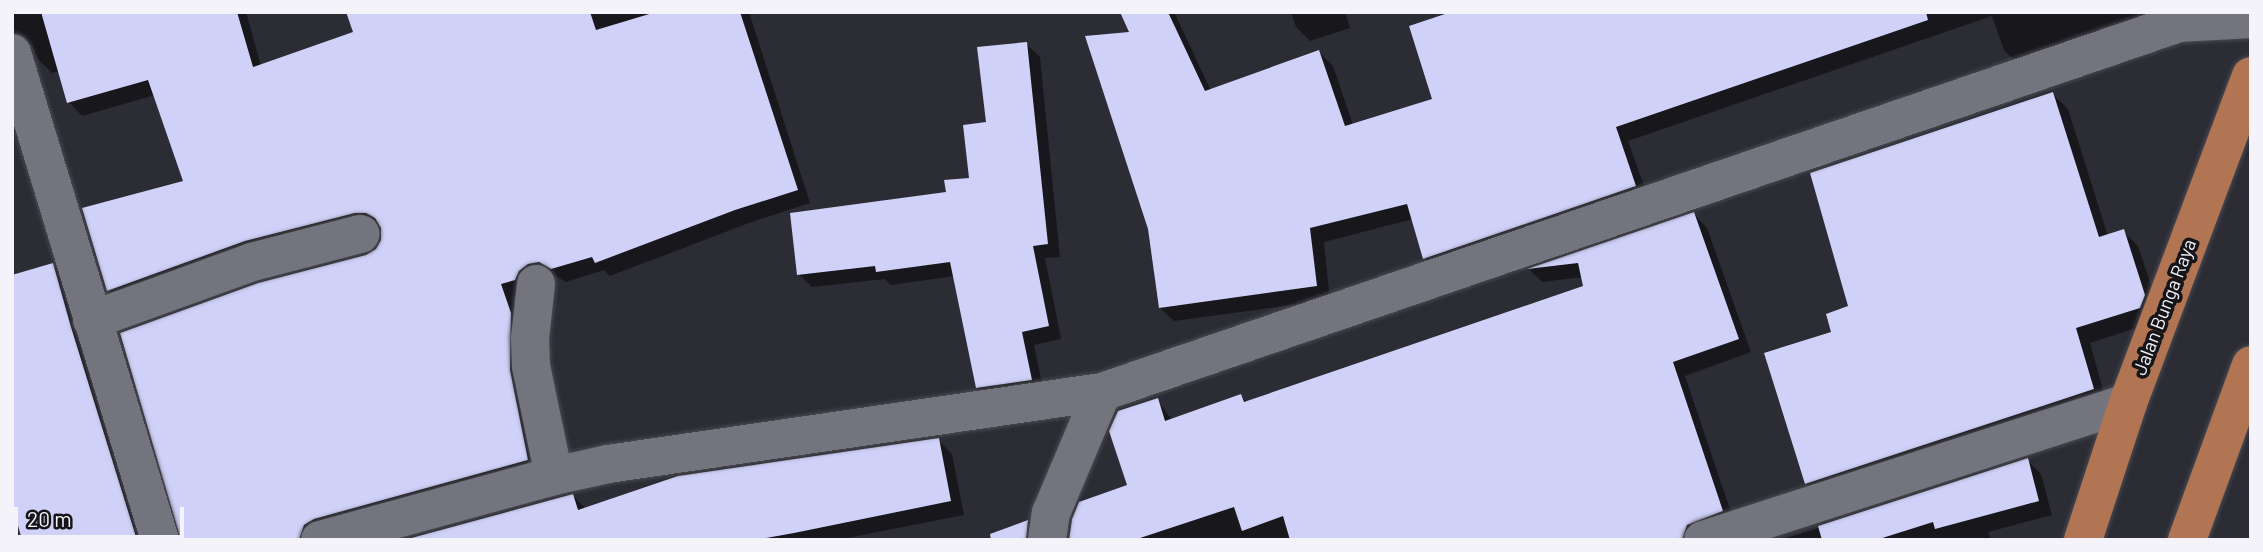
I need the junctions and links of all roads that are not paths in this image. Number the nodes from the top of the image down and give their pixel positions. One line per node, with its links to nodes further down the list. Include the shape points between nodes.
1 (2251, 19): 8 (street, via 2179,23)
2 (12, 53): 6 (street)
3 (2251, 76): 9 (main road, Jalan Bunga Raya)
4 (360, 234): 6 (street, via 252,262)
5 (536, 284): 10 (street, via 531,366)
6 (92, 320): 11 (street)
7 (2251, 365): 16 (main road)
8 (1102, 391): 10 (street, via 621,462); 13 (street, via 1051,513)
9 (2128, 403): 14 (street); 15 (main road, Jalan Bunga Raya)
10 (554, 476): 12 (street)
11 (160, 540)
12 (320, 540)
13 (1046, 540)
14 (1703, 540)
15 (2083, 540)
16 (2187, 540)

